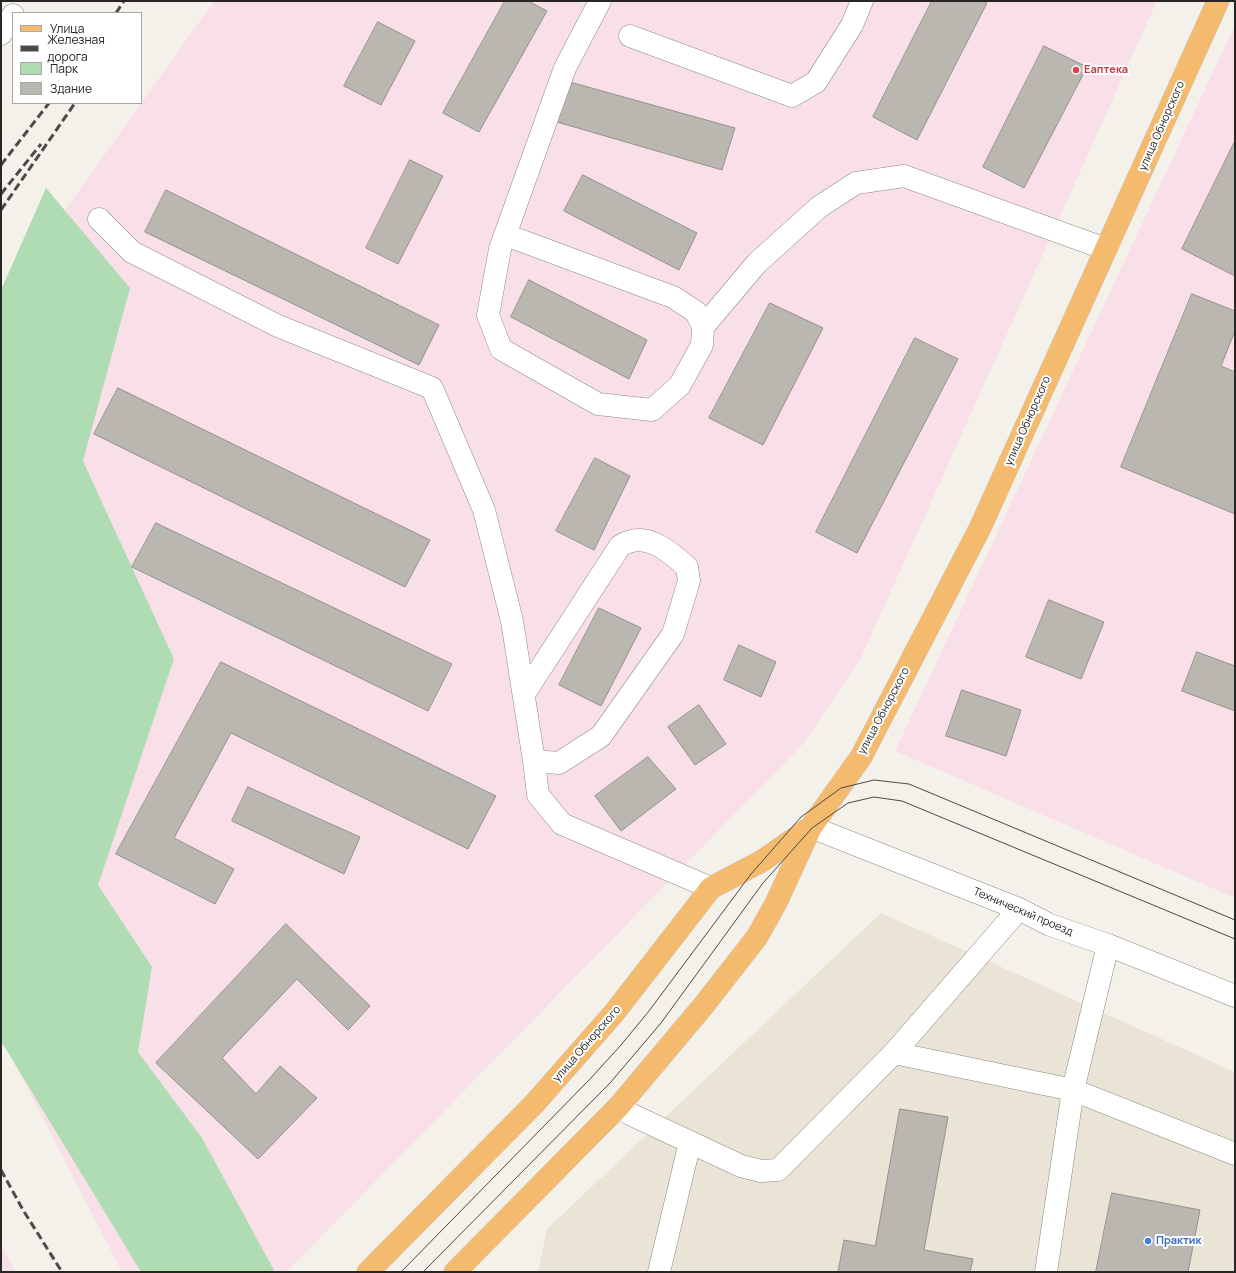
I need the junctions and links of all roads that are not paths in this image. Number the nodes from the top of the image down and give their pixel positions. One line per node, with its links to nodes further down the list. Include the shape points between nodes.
1 (20, 1): 5 (street)
2 (600, 1): 10 (street, via 565,68)
3 (862, 1): 8 (street, via 852,25 816,82 792,96)
4 (1218, 1): 11 (main road, улица Обнорского)
5 (15, 12)
6 (12, 17): 7 (street)
7 (1, 34)
8 (630, 36)
9 (99, 219): 13 (street, via 132,252 271,322 432,388 484,510 512,621)
10 (506, 234): 12 (street, via 673,297 696,312); 12 (street, via 500,249 488,315 501,349 598,404 652,410 680,385 702,345)
11 (1106, 249): 12 (street, via 904,176 856,183 819,206 757,263); 15 (main road, улица Обнорского, via 980,528 861,757)
12 (703, 327)
13 (524, 694): 14 (street); 14 (street, via 620,546 629,540 646,539 687,567 689,581 673,634 601,736 559,763)
14 (534, 761): 16 (street, via 538,795 562,824)
15 (811, 827): 16 (main road, улица Обнорского, via 762,861); 17 (street, Технический проезд); 22 (main road, улица Обнорского, via 757,938)
16 (710, 888): 25 (main road, улица Обнорского, via 614,1013 535,1103)
17 (1019, 909): 18 (street, Технический проезд, via 1050,925); 20 (street)
18 (1108, 945): 19 (street, Технический проезд); 21 (street)
19 (1235, 996)
20 (894, 1053): 21 (street); 23 (street, via 778,1170 761,1171 741,1166)
21 (1073, 1090): 24 (street); 28 (street)
22 (625, 1110): 23 (street); 26 (main road, улица Обнорского)
23 (690, 1142): 27 (street)
24 (1235, 1154)
25 (368, 1272)
26 (455, 1272)
27 (659, 1272)
28 (1046, 1272)

